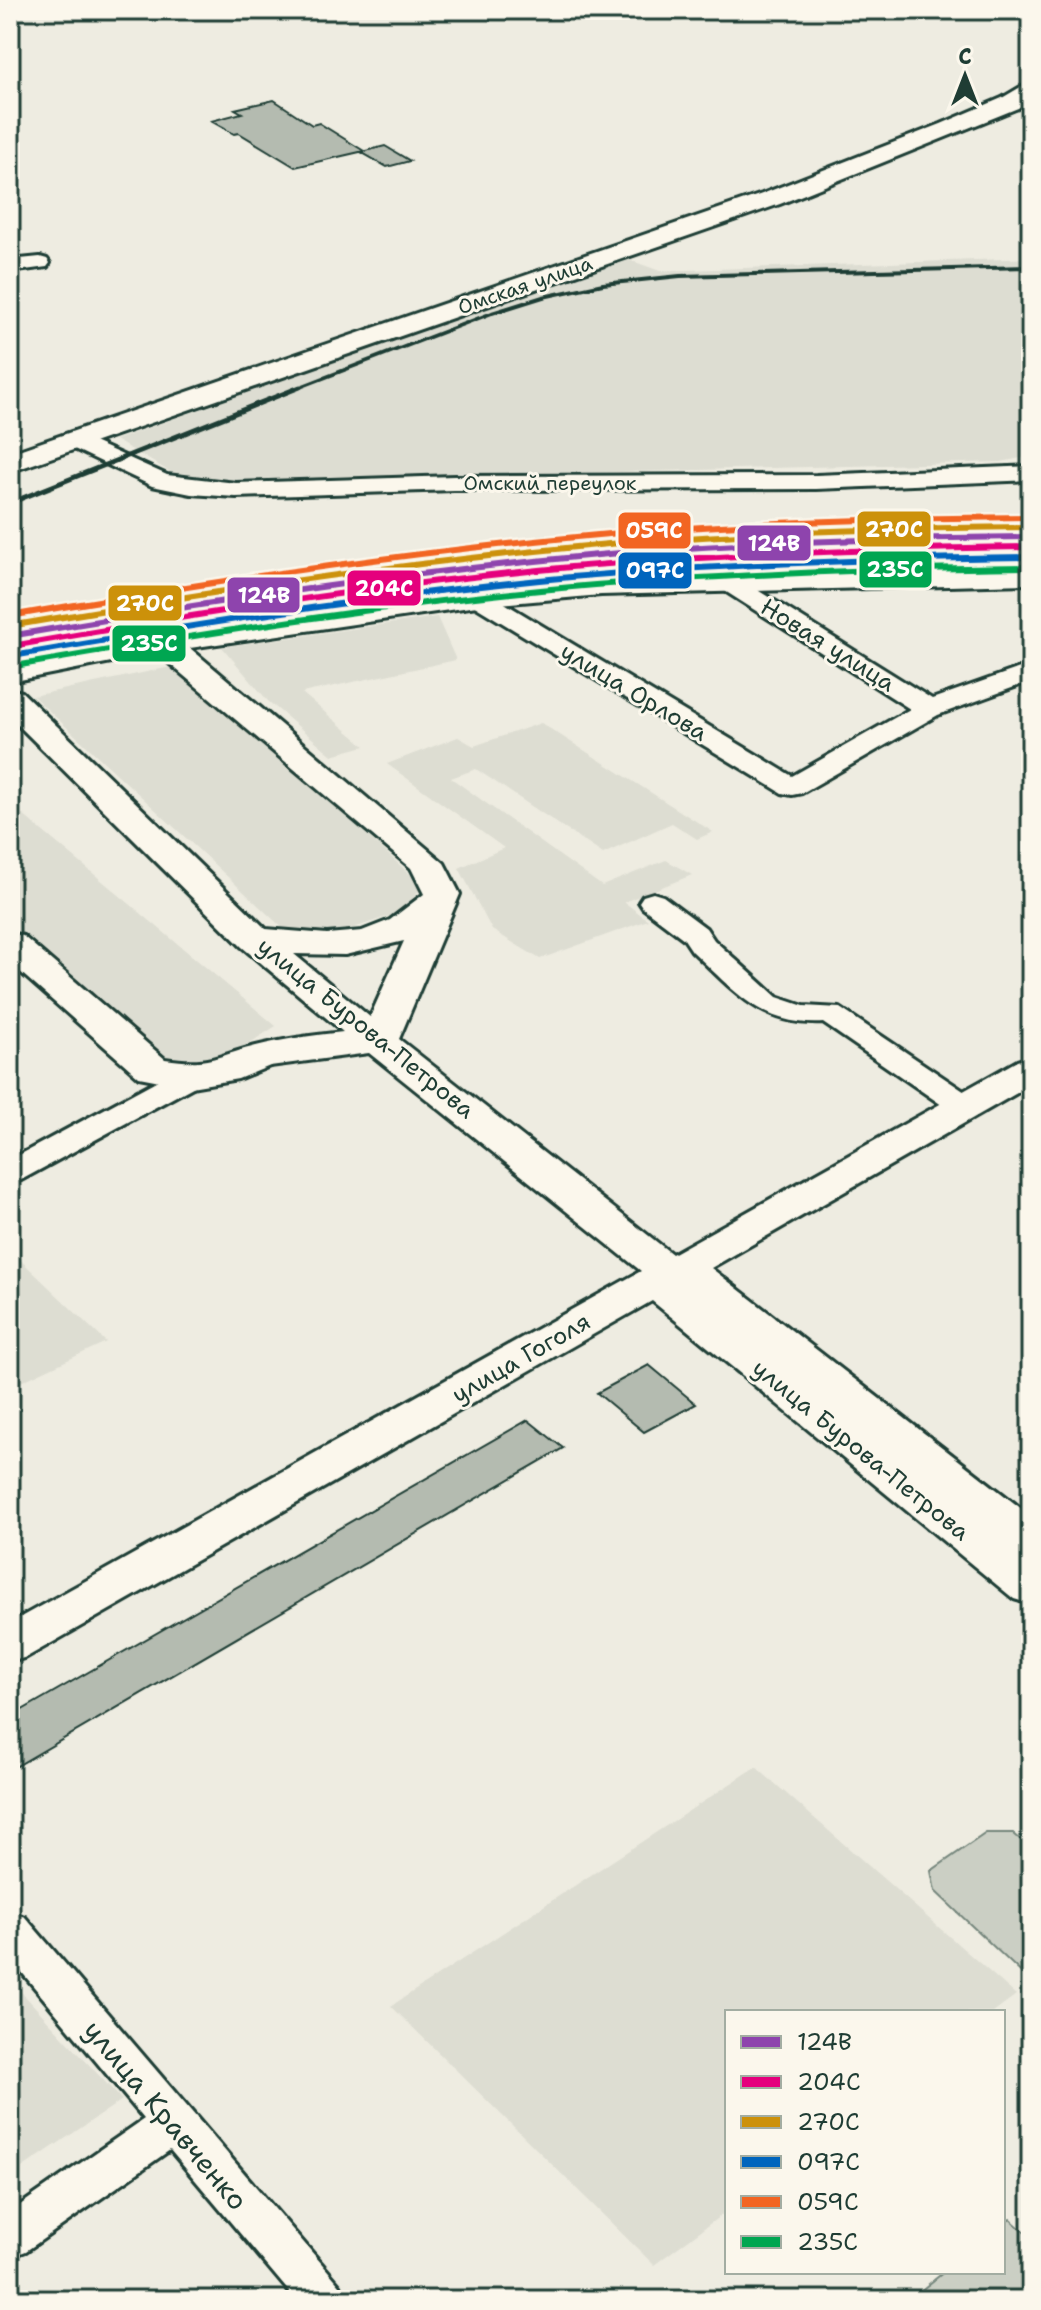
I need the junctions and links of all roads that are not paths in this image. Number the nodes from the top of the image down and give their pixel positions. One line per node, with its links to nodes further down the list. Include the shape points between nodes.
1 (1024, 96): 4 (main road, Омская улица, via 768,200)
2 (40, 263): 3 (street)
3 (10, 266)
4 (78, 442): 5 (main road, Омская улица); 6 (street, Омский переулок, via 160,481 236,490 816,482)
5 (10, 463)
6 (1031, 473)
7 (1031, 575): 8 (main road)
8 (726, 581): 9 (main road); 14 (street, Новая улица)
9 (477, 597): 10 (main road); 14 (street, улица Орлова, via 792,787)
10 (164, 642): 11 (main road); 16 (main road, via 426,863 442,894)
11 (10, 672)
12 (1031, 672): 14 (street)
13 (19, 708): 17 (main road, улица Бурова-Петрова)
14 (929, 709)
15 (653, 902): 24 (street, via 696,934 766,1003 801,1015 829,1014)
16 (435, 905): 17 (main road, via 398,930 365,942 330,947); 20 (main road)
17 (255, 939): 19 (main road, улица Бурова-Петрова)
18 (10, 944): 23 (main road, via 153,1069)
19 (306, 985): 20 (main road, улица Бурова-Петрова); 21 (main road, via 298,1025)
20 (379, 1041): 21 (main road); 26 (main road, улица Бурова-Петрова)
21 (261, 1056): 23 (main road, via 224,1071)
22 (1031, 1069): 24 (main road, улица Гоголя)
23 (191, 1075): 25 (street)
24 (963, 1105): 26 (main road, улица Гоголя)
25 (10, 1173)
26 (668, 1273): 27 (main road, улица Бурова-Петрова, via 699,1278); 28 (main road, улица Бурова-Петрова, via 670,1296); 29 (main road, улица Гоголя)
27 (1031, 1540)
28 (1031, 1587)
29 (10, 1645)
30 (10, 1929): 31 (street, улица Кравченко)
31 (172, 2124): 32 (street); 33 (street, улица Кравченко)
32 (10, 2237)
33 (324, 2300)

